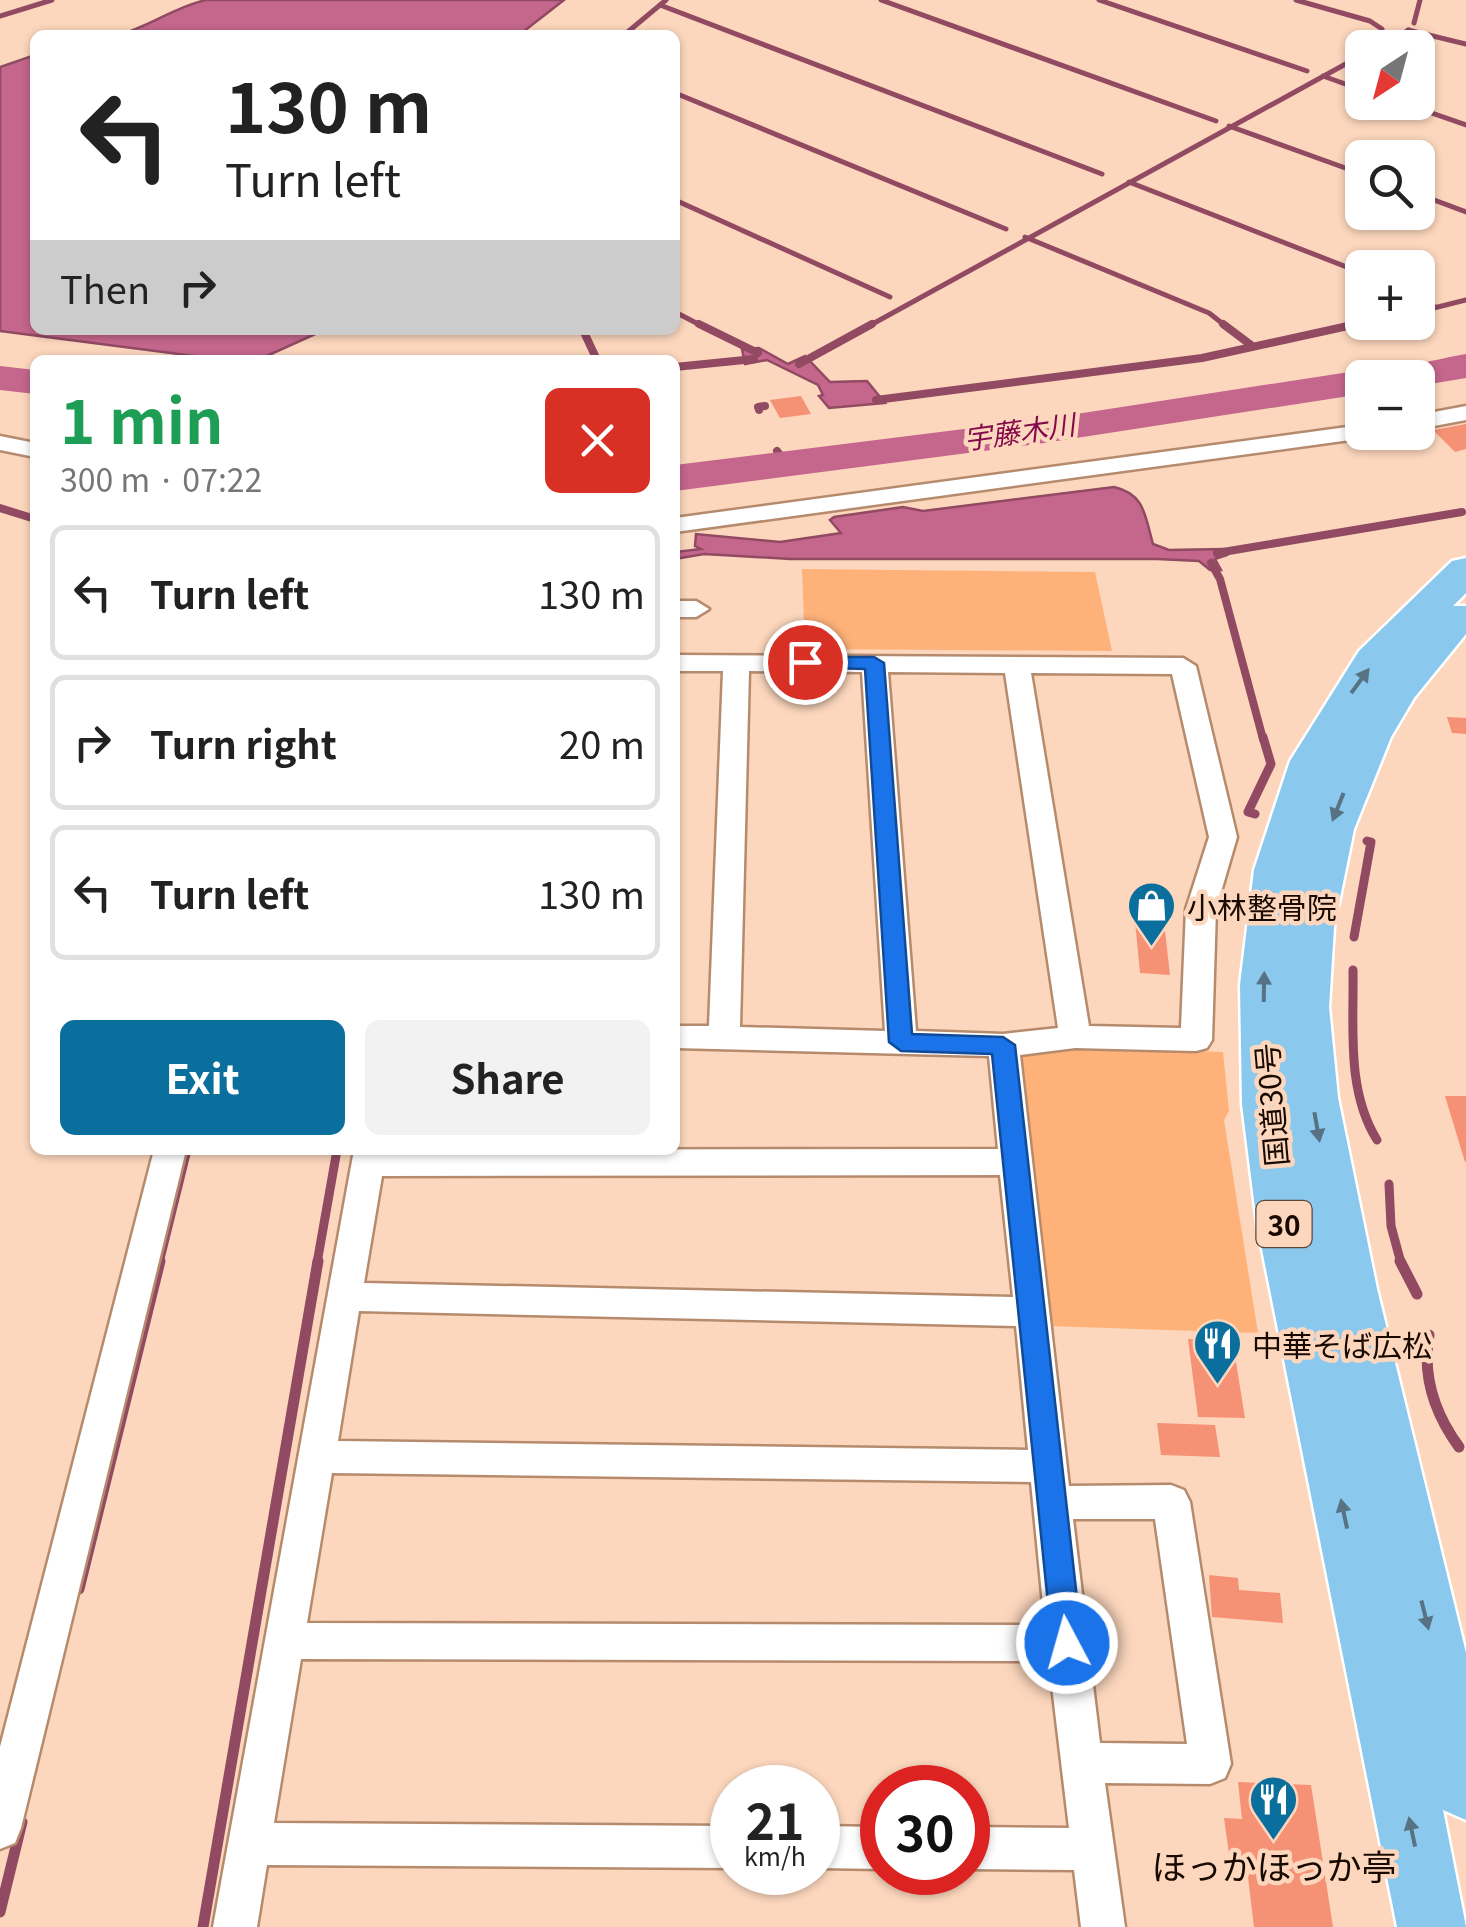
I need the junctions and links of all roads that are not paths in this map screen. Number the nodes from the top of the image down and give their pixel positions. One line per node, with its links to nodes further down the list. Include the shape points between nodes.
1 (1466, 413): 2 (street)
2 (1435, 419)
3 (1345, 435): 6 (street)
4 (0, 443): 5 (street)
5 (30, 449)
6 (680, 524)
7 (1466, 570): 36 (highway, 国道30号 / 30, one-way to 7, via 1297,1295 1263,1060 1264,970 1285,844 1324,740 1378,656)
8 (1466, 610): 28 (highway, 国道30号 / 30, one-way to 28, via 1382,712 1339,802 1321,854 1304,979 1306,1065 1352,1316)
9 (736, 662): 10 (street); 11 (street); 14 (street)
10 (680, 663)
11 (874, 663): 12 (street); 16 (street)
12 (1016, 663): 15 (street); 15 (street, via 1183,666 1224,837 1202,908 1196,1040)
13 (680, 1037): 14 (street)
14 (724, 1037): 16 (street)
15 (1074, 1037): 17 (street)
16 (901, 1042): 17 (street)
17 (1003, 1045): 20 (street)
18 (169, 1155): 29 (street)
19 (369, 1156): 20 (street); 21 (street)
20 (1016, 1162): 22 (street)
21 (344, 1297): 22 (street); 23 (street)
22 (1032, 1312): 24 (street)
23 (316, 1458): 24 (street); 25 (street)
24 (1050, 1485): 26 (street); 27 (street, via 1170,1502 1210,1764)
25 (285, 1641): 26 (street); 30 (street)
26 (1067, 1643): 27 (street)
27 (1082, 1764): 33 (street)
28 (1466, 1786)
29 (0, 1828)
30 (249, 1844): 31 (street); 34 (street)
31 (710, 1847)
32 (990, 1848): 33 (street)
33 (1093, 1849): 35 (street)
34 (234, 1927)
35 (1103, 1927)
36 (1433, 1927)

